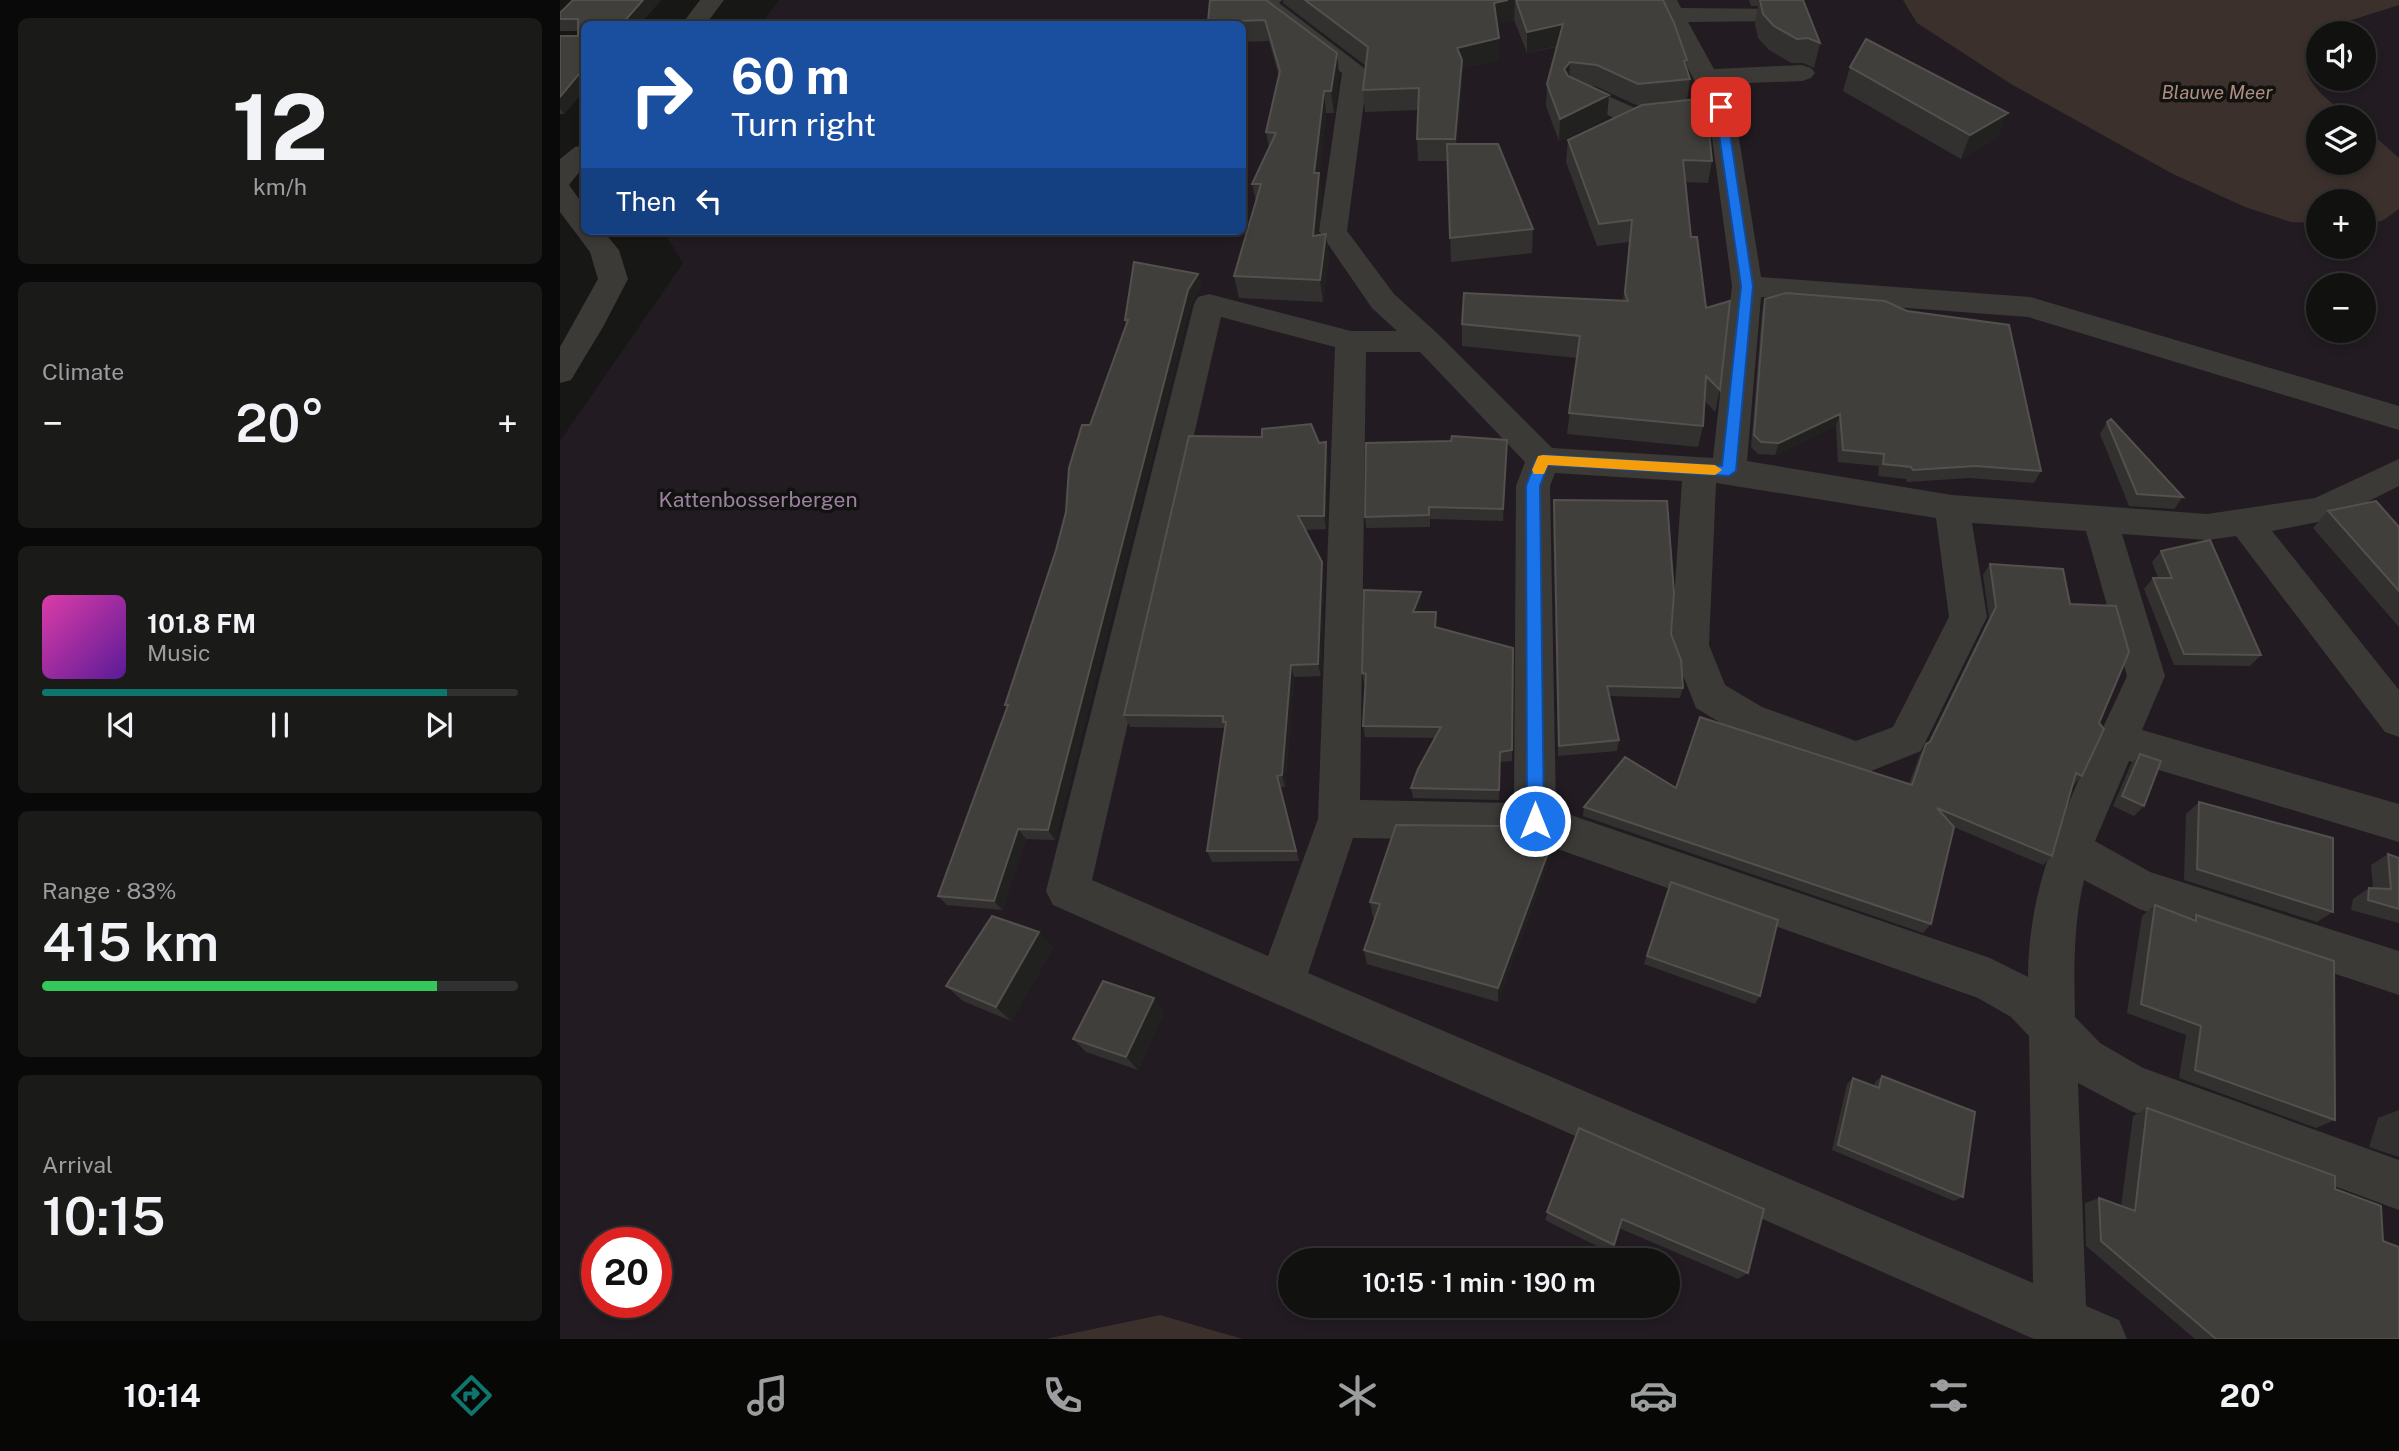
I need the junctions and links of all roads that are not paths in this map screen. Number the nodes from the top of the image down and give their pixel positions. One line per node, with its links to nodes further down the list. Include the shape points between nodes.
1 (712, 0): 5 (street)
2 (1270, 0): 17 (street, via 1265,4 1355,71 1333,231 1383,301)
3 (1669, 8): 4 (street); 7 (street)
4 (1778, 14)
5 (696, 21)
6 (1802, 73): 7 (street)
7 (1705, 77): 15 (street)
8 (1578, 90): 9 (street, via 1645,116)
9 (1609, 130)
10 (581, 155): 11 (street)
11 (560, 180)
12 (560, 191): 13 (street)
13 (581, 222)
14 (596, 241): 18 (street, via 613,279)
15 (1747, 286): 19 (street, via 2030,307); 21 (street)
16 (1351, 341): 17 (street); 28 (street); 33 (street, via 1209,304 1068,891)
17 (1428, 342): 20 (street)
18 (560, 372)
19 (2399, 418)
20 (1543, 460): 21 (street); 29 (street, via 1533,486)
21 (1714, 470): 23 (street); 23 (street, via 1690,645 1710,696 1748,719 1856,759 1908,739 1968,617)
22 (2399, 471): 25 (street, via 2321,510)
23 (1952, 509): 24 (street)
24 (2100, 520): 25 (street, via 2207,527); 27 (street, via 2146,676)
25 (2245, 522): 26 (street)
26 (2399, 720)
27 (2118, 740): 30 (street); 31 (street)
28 (1339, 819): 29 (street); 33 (street)
29 (1535, 821): 34 (street, via 1990,980 2027,1001)
30 (2399, 823)
31 (2070, 849): 32 (street, via 2139,889); 34 (street, via 2054,914)
32 (2399, 972)
33 (1281, 984): 36 (street)
34 (2052, 1027): 35 (street, via 2083,1060 2131,1087); 36 (street)
35 (2399, 1185)
36 (2074, 1334)

